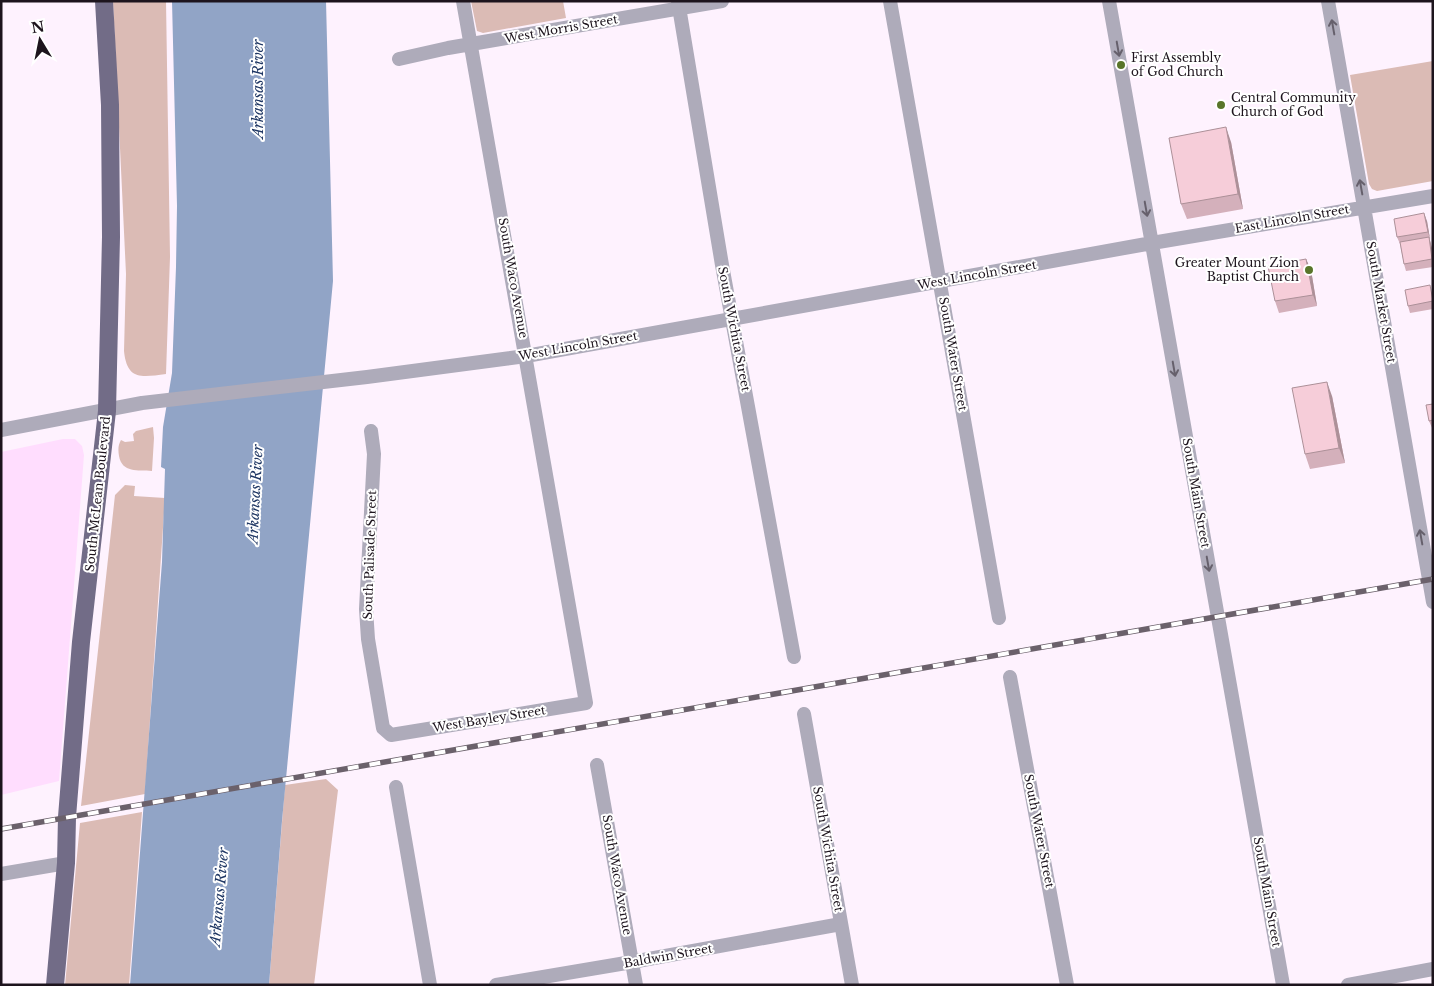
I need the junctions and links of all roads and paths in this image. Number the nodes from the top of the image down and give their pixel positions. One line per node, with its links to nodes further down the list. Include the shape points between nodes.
1 (104, 1): 16 (main road, South McLean Boulevard, via 110,104 111,238)
2 (463, 1): 8 (street, South Waco Avenue)
3 (722, 1): 7 (street, West Morris Street)
4 (890, 1): 13 (street, South Water Street)
5 (1109, 1): 12 (street, South Main Street, one-way to 12)
6 (1328, 1): 11 (street, South Market Street, one-way to 6)
7 (678, 5): 8 (street, West Morris Street); 14 (street, South Wichita Street)
8 (471, 45): 9 (street, West Morris Street); 15 (street, South Waco Avenue)
9 (400, 59)
10 (1433, 196): 11 (street, East Lincoln Street)
11 (1365, 207): 12 (street, East Lincoln Street); 19 (street, South Market Street, one-way to 11)
12 (1152, 243): 13 (street, West Lincoln Street); 39 (street, South Main Street, one-way to 39)
13 (940, 282): 14 (street, West Lincoln Street); 20 (street, South Water Street)
14 (733, 320): 15 (street, West Lincoln Street); 21 (street, South Wichita Street)
15 (526, 356): 16 (street, West Lincoln Street); 23 (street, South Waco Avenue)
16 (107, 411): 17 (street, West Lincoln Street); 28 (main road, South McLean Boulevard, via 81,642)
17 (1, 430)
18 (371, 431): 25 (street, South Palisade Street, via 374,454 366,609 383,728)
19 (1433, 602)
20 (999, 618)
21 (794, 657)
22 (1010, 677): 38 (street, South Water Street)
23 (586, 703): 25 (street, West Bayley Street)
24 (804, 714): 30 (street, South Wichita Street)
25 (391, 735)
26 (597, 765): 31 (street, South Waco Avenue)
27 (396, 787): 34 (street)
28 (66, 863): 29 (street); 33 (main road, South McLean Boulevard)
29 (1, 874)
30 (841, 924): 31 (street, Baldwin Street); 37 (street, South Wichita Street)
31 (632, 962): 35 (street, Baldwin Street); 36 (street, South Waco Avenue)
32 (1433, 970): 40 (street)
33 (55, 985)
34 (430, 985)
35 (496, 985)
36 (636, 985)
37 (852, 985)
38 (1067, 985)
39 (1283, 985)
40 (1348, 985)

